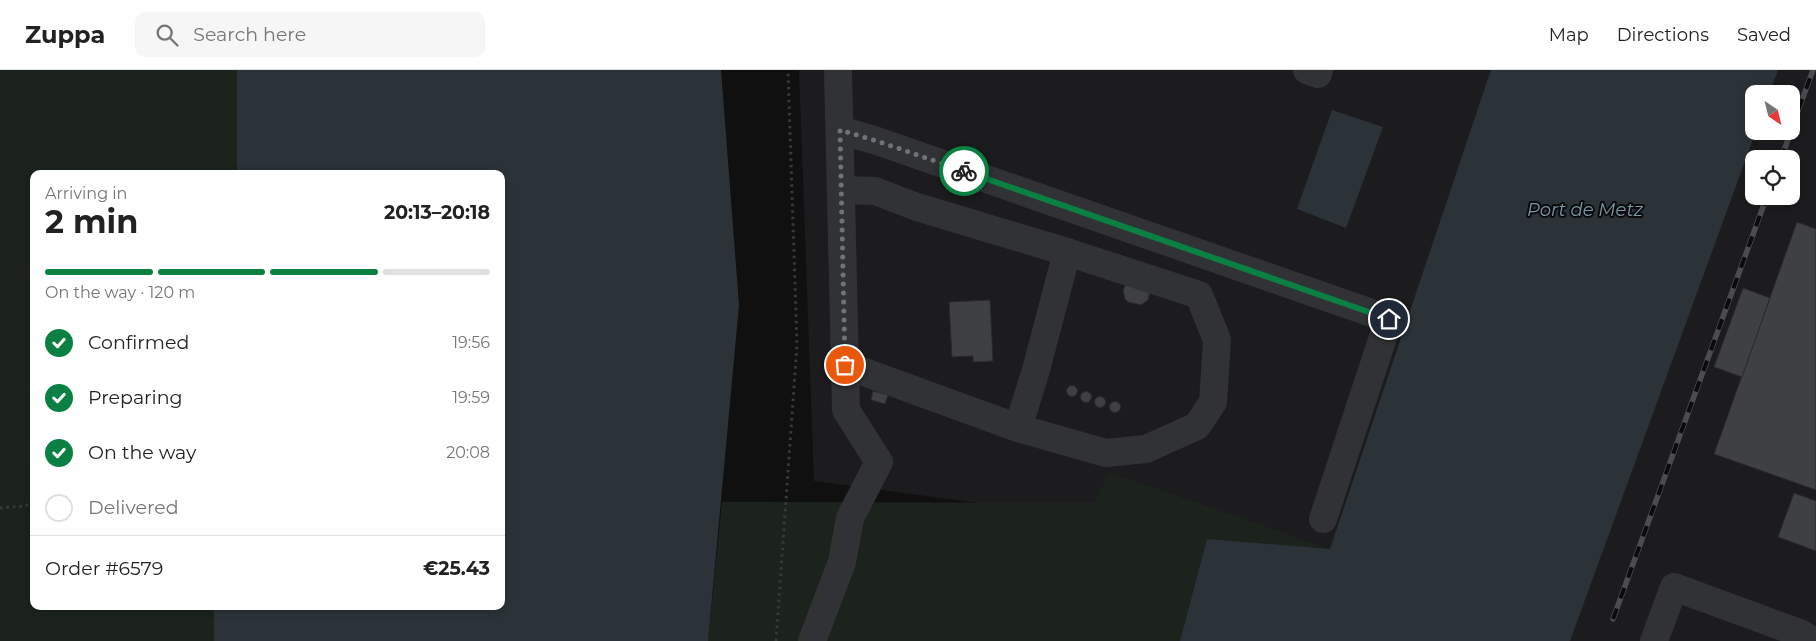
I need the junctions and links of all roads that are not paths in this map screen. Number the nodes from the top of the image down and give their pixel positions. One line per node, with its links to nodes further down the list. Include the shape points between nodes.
1 (838, 70): 4 (street)
2 (1307, 70): 3 (street, via 1318,74)
3 (1319, 70)
4 (840, 130): 5 (street); 9 (street, via 1389,319)
5 (841, 190): 6 (street, via 875,192); 7 (street)
6 (1067, 252): 8 (street); 8 (street, via 1200,295 1217,340 1213,402 1197,426 1146,449 1106,453)
7 (845, 365): 8 (street); 11 (street, via 846,410 879,462 850,518 842,562)
8 (1018, 428)
9 (1323, 519)
10 (1804, 639): 12 (street, via 1674,587)
11 (812, 641)
12 (1654, 641)

